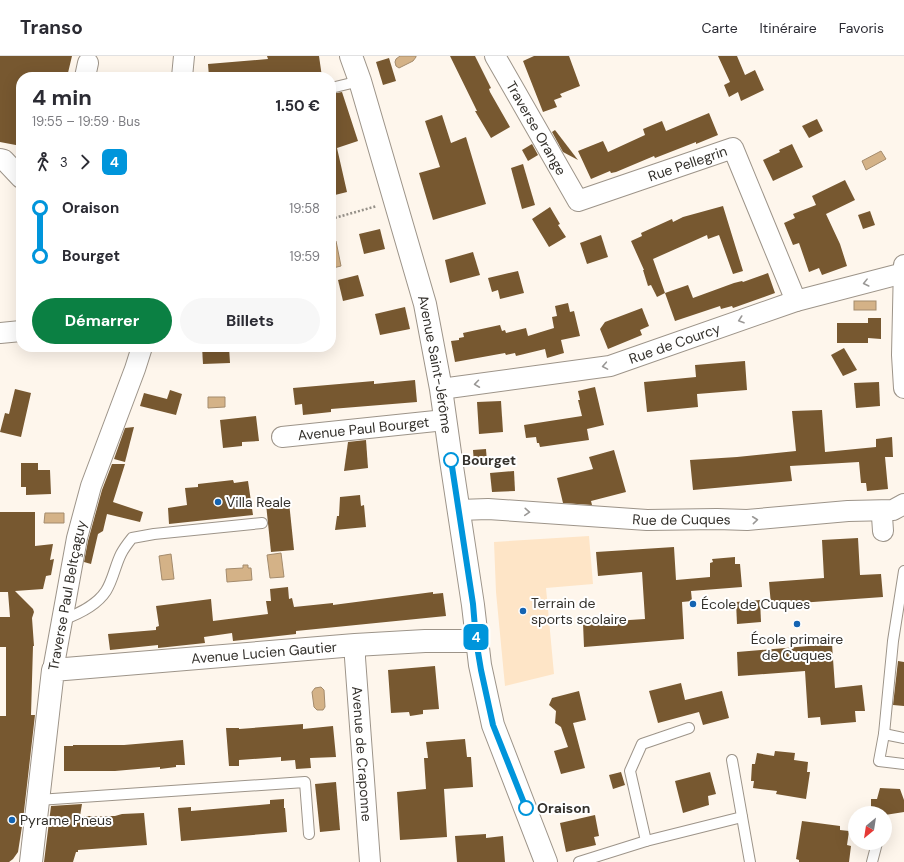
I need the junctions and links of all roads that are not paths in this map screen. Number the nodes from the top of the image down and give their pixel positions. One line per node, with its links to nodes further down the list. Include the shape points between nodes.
1 (184, 56): 4 (street)
2 (351, 56): 5 (street, Avenue Saint-Jérôme)
3 (495, 56): 9 (street, Traverse Orange)
4 (182, 72)
5 (360, 81): 6 (lane); 17 (street, Avenue Saint-Jérôme, via 425,304)
6 (336, 87)
7 (0, 159): 8 (street)
8 (16, 173)
9 (578, 201): 12 (street, Rue Pellegrin, via 733,148)
10 (904, 265): 11 (street)
11 (904, 273): 12 (street, Rue de Courcy, one-way to 12); 16 (street)
12 (796, 301): 17 (street, Rue de Courcy, one-way to 17, via 610,366)
13 (16, 331): 14 (street)
14 (0, 333)
15 (140, 352): 24 (street, Traverse Paul Beltçaguy, via 91,486 77,538)
16 (904, 388)
17 (441, 389): 18 (street, Avenue Saint-Jérôme)
18 (445, 420): 19 (street, Avenue Paul Bourget); 21 (street, Avenue Saint-Jérôme)
19 (282, 437)
20 (904, 504): 21 (street, Rue de Cuques, one-way to 20, via 488,509 647,520 747,520 848,511 882,519)
21 (458, 510): 25 (street, Avenue Saint-Jérôme)
22 (262, 523): 24 (lane, via 132,538 121,555 105,592 90,606)
23 (904, 571): 29 (lane, via 893,641)
24 (62, 620): 27 (street, Traverse Paul Beltçaguy)
25 (476, 640): 26 (street, Avenue Lucien Gautier); 40 (street, Avenue Saint-Jérôme, via 493,725)
26 (355, 645): 27 (street, Avenue Lucien Gautier); 39 (street, Avenue de Craponne)
27 (53, 670): 33 (street, Traverse Paul Beltçaguy)
28 (689, 728): 36 (lane, via 642,744 630,771)
29 (884, 734): 30 (lane); 32 (lane, via 879,761)
30 (904, 738)
31 (732, 760): 34 (lane)
32 (904, 764)
33 (38, 800): 35 (lane, via 305,782); 38 (street, Traverse Paul Beltçaguy)
34 (742, 817): 36 (lane); 42 (lane)
35 (309, 834)
36 (646, 841): 41 (lane)
37 (875, 850): 43 (lane)
38 (30, 859)
39 (370, 862)
40 (546, 862)
41 (579, 862)
42 (750, 862)
43 (872, 862)

